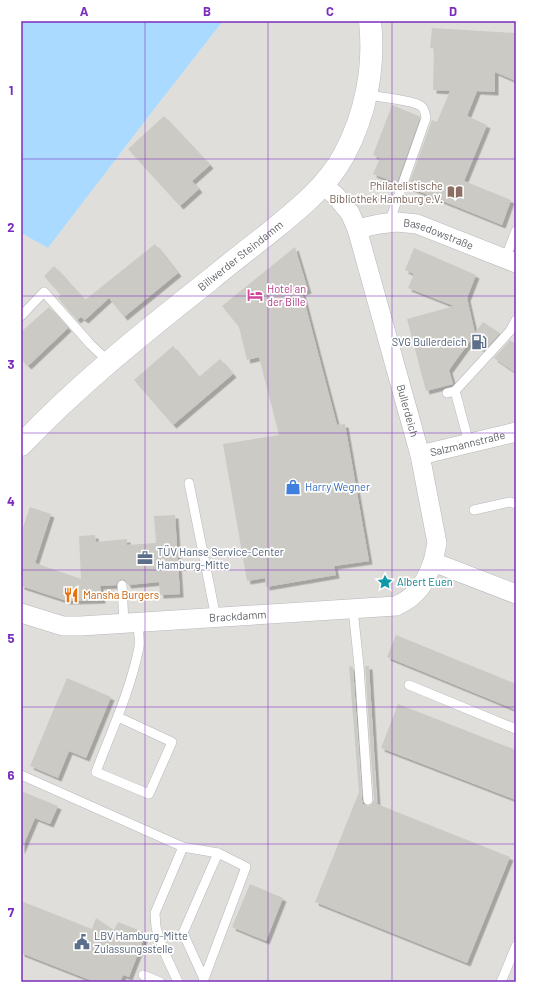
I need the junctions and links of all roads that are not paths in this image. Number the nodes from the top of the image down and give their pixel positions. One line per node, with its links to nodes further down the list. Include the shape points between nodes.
1 (370, 21): 2 (main road, Billwerder Steindamm, via 372,42)
2 (367, 95): 3 (main road, Billwerder Steindamm, via 358,124 343,156); 4 (lane, via 412,102 425,111 426,118)
3 (323, 185): 5 (street, Bullerdeich, via 350,213); 10 (main road, Billwerder Steindamm, via 292,214)
4 (389, 223): 5 (street, Basedowstraße); 7 (street, Basedowstraße, via 417,224)
5 (357, 229): 14 (street, Bullerdeich)
6 (516, 231): 7 (lane)
7 (510, 261)
8 (21, 316): 10 (lane, via 44,292)
9 (516, 320): 12 (lane, via 510,331 451,392)
10 (109, 362): 13 (main road, Billwerder Steindamm, via 65,400)
11 (516, 432): 12 (street, Salzmannstraße)
12 (469, 443): 14 (street, Salzmannstraße)
13 (22, 445)
14 (420, 454): 18 (street, Bullerdeich, via 437,544)
15 (189, 483): 23 (lane)
16 (516, 504): 17 (lane, via 510,502)
17 (474, 510)
18 (433, 562): 20 (street); 21 (street, Brackdamm, via 421,588 406,602 396,606)
19 (122, 585): 24 (lane)
20 (516, 594)
21 (353, 610): 23 (street, Brackdamm); 29 (lane)
22 (21, 613): 24 (street, Brackdamm, via 63,626)
23 (216, 618): 24 (street, Brackdamm)
24 (131, 623): 26 (lane, via 139,646)
25 (409, 685): 27 (lane)
26 (118, 717): 26 (lane, via 172,742 149,794 96,772)
27 (516, 730)
28 (21, 775): 30 (lane)
29 (368, 800)
30 (183, 847): 31 (lane); 36 (lane, via 155,913 159,938)
31 (218, 852): 34 (lane, via 183,933); 34 (lane, via 246,867)
32 (516, 946): 37 (lane)
33 (143, 975): 35 (lane)
34 (203, 981)
35 (160, 982)
36 (178, 982)
37 (501, 982)

